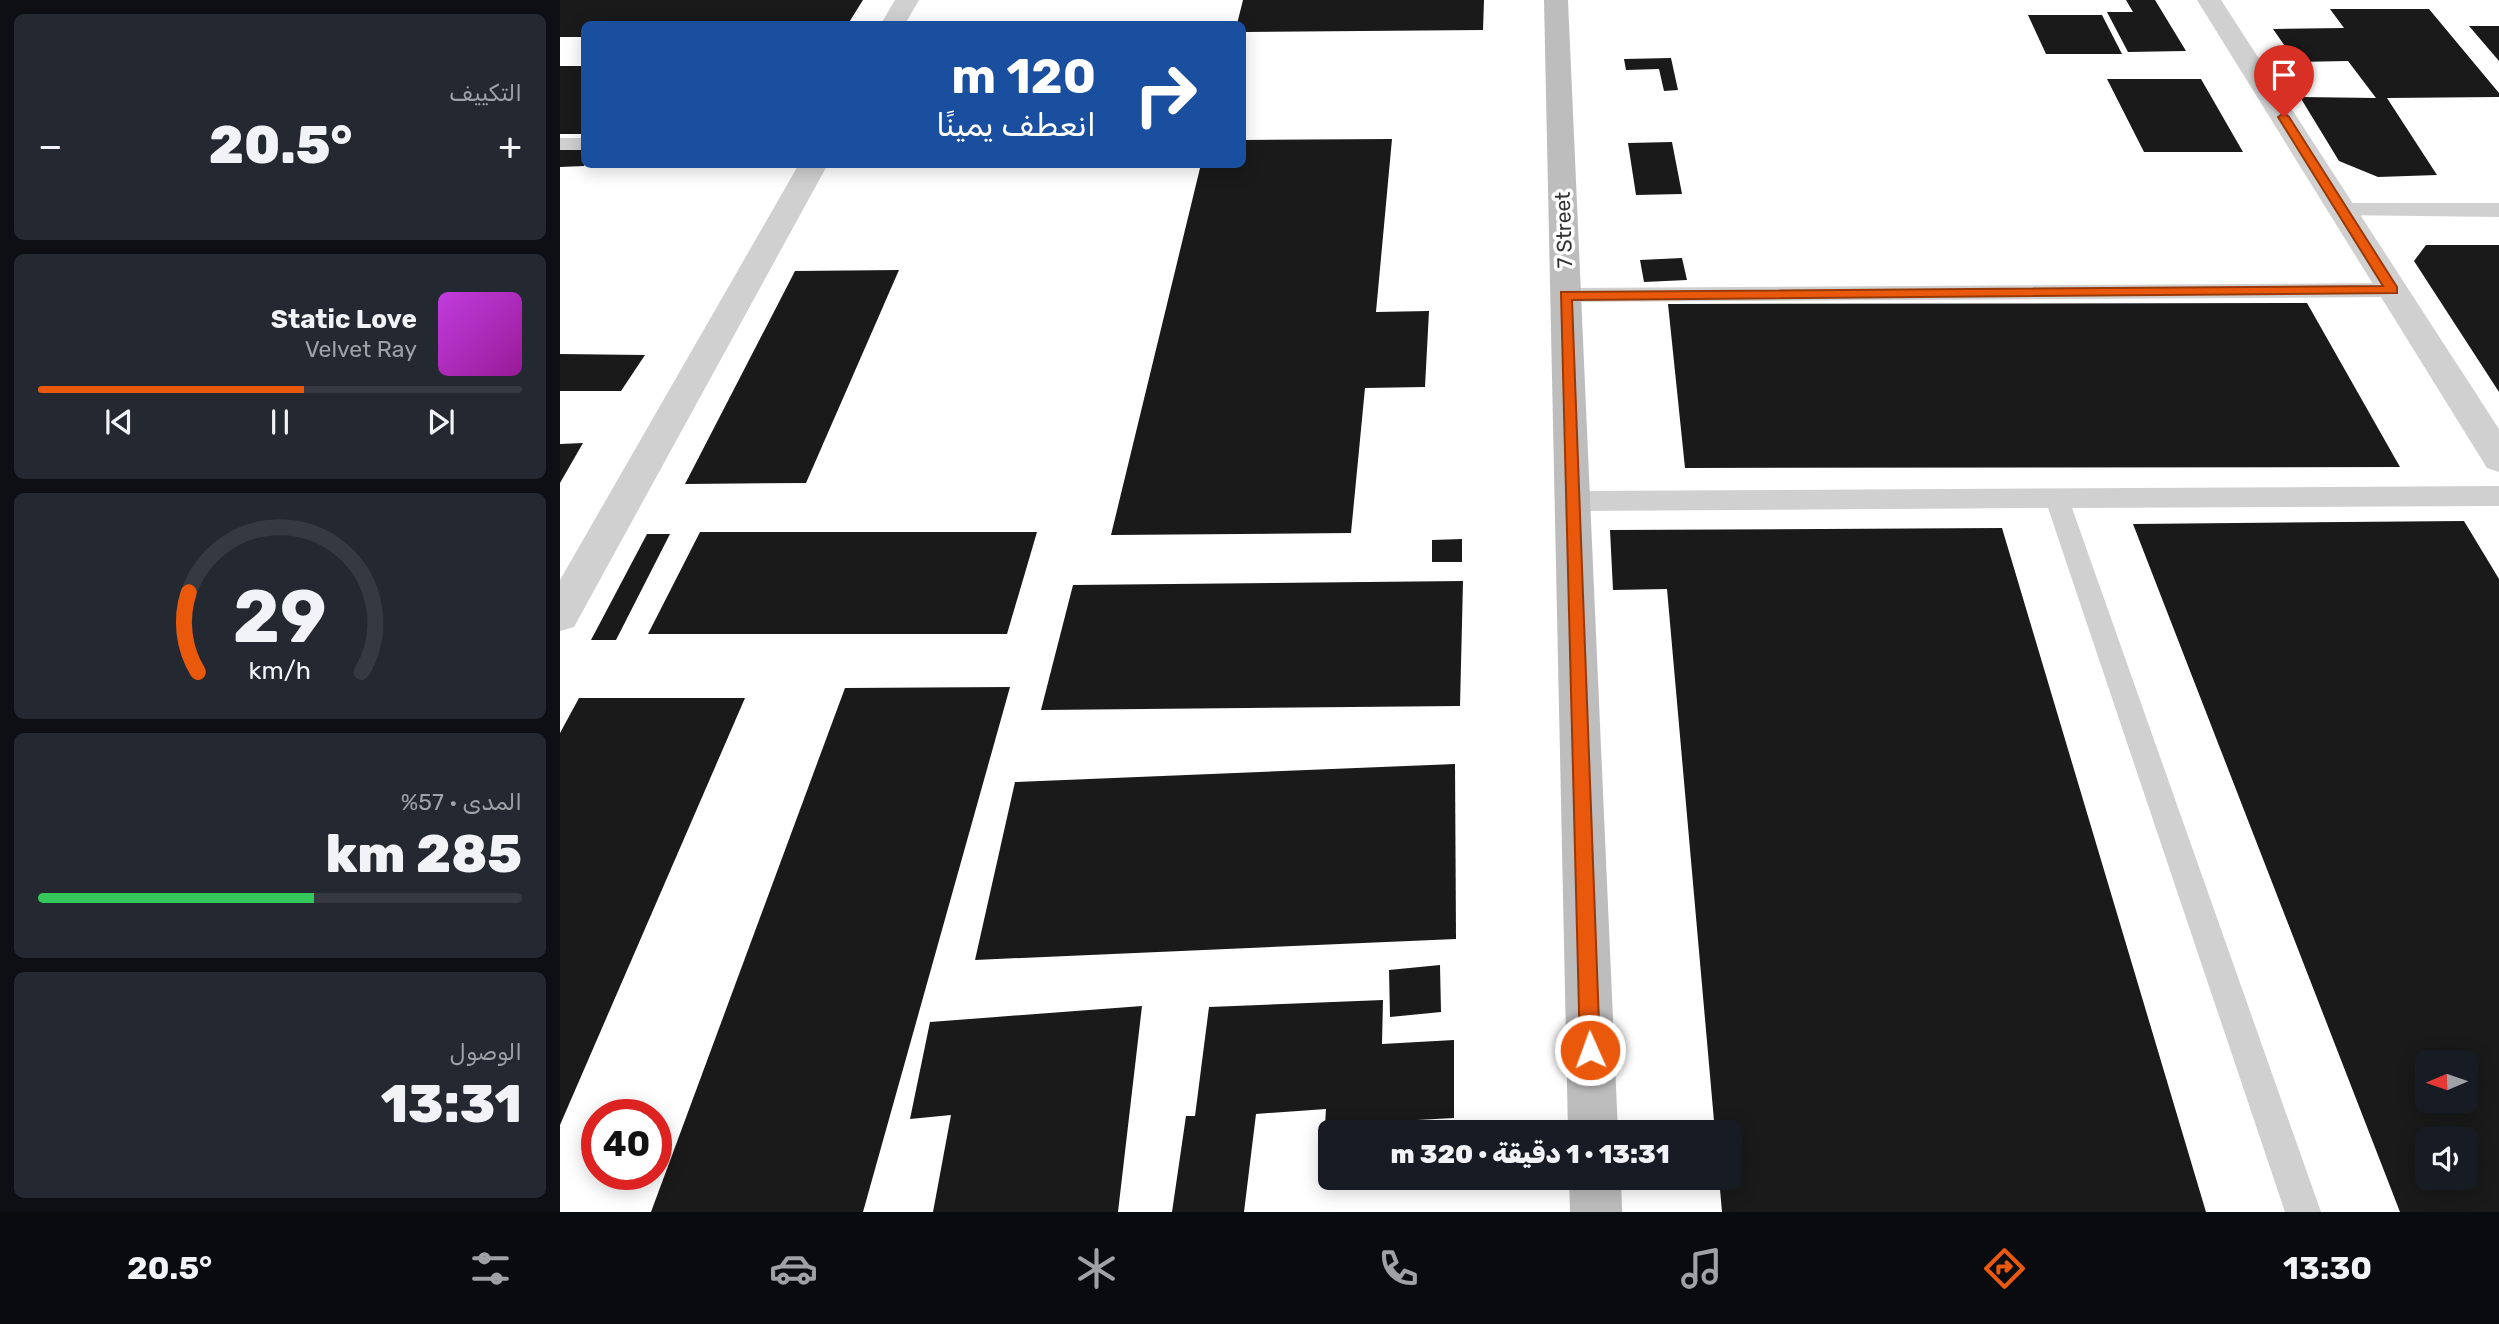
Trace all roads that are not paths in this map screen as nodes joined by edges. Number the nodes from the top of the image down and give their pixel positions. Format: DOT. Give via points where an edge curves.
graph roads {
  1 [pos="907,0"];
  2 [pos="1556,0"];
  3 [pos="2209,0"];
  4 [pos="895,21"];
  5 [pos="560,144"];
  6 [pos="581,144"];
  7 [pos="812,168"];
  8 [pos="2343,210"];
  9 [pos="2499,210"];
  10 [pos="2392,290"];
  11 [pos="1566,295"];
  12 [pos="2499,458"];
  13 [pos="2499,496"];
  14 [pos="2057,499"];
  15 [pos="1573,501"];
  16 [pos="560,615"];
  17 [pos="1593,1120"];
  18 [pos="1595,1190"];
  19 [pos="1596,1212"];
  20 [pos="2303,1212"];
  1 -- 4 [label="street"];
  2 -- 11 [label="street, 7 Street"];
  3 -- 8 [label="street"];
  5 -- 6 [label="lane"];
  7 -- 16 [label="street"];
  8 -- 9 [label="lane"];
  8 -- 10 [label="street"];
  10 -- 11 [label="lane"];
  10 -- 12 [label="street"];
  11 -- 15 [label="street, 7 Street"];
  13 -- 14 [label="lane"];
  14 -- 15 [label="lane"];
  14 -- 20 [label="lane"];
  15 -- 17 [label="street, 7 Street"];
  18 -- 19 [label="street"];
}
